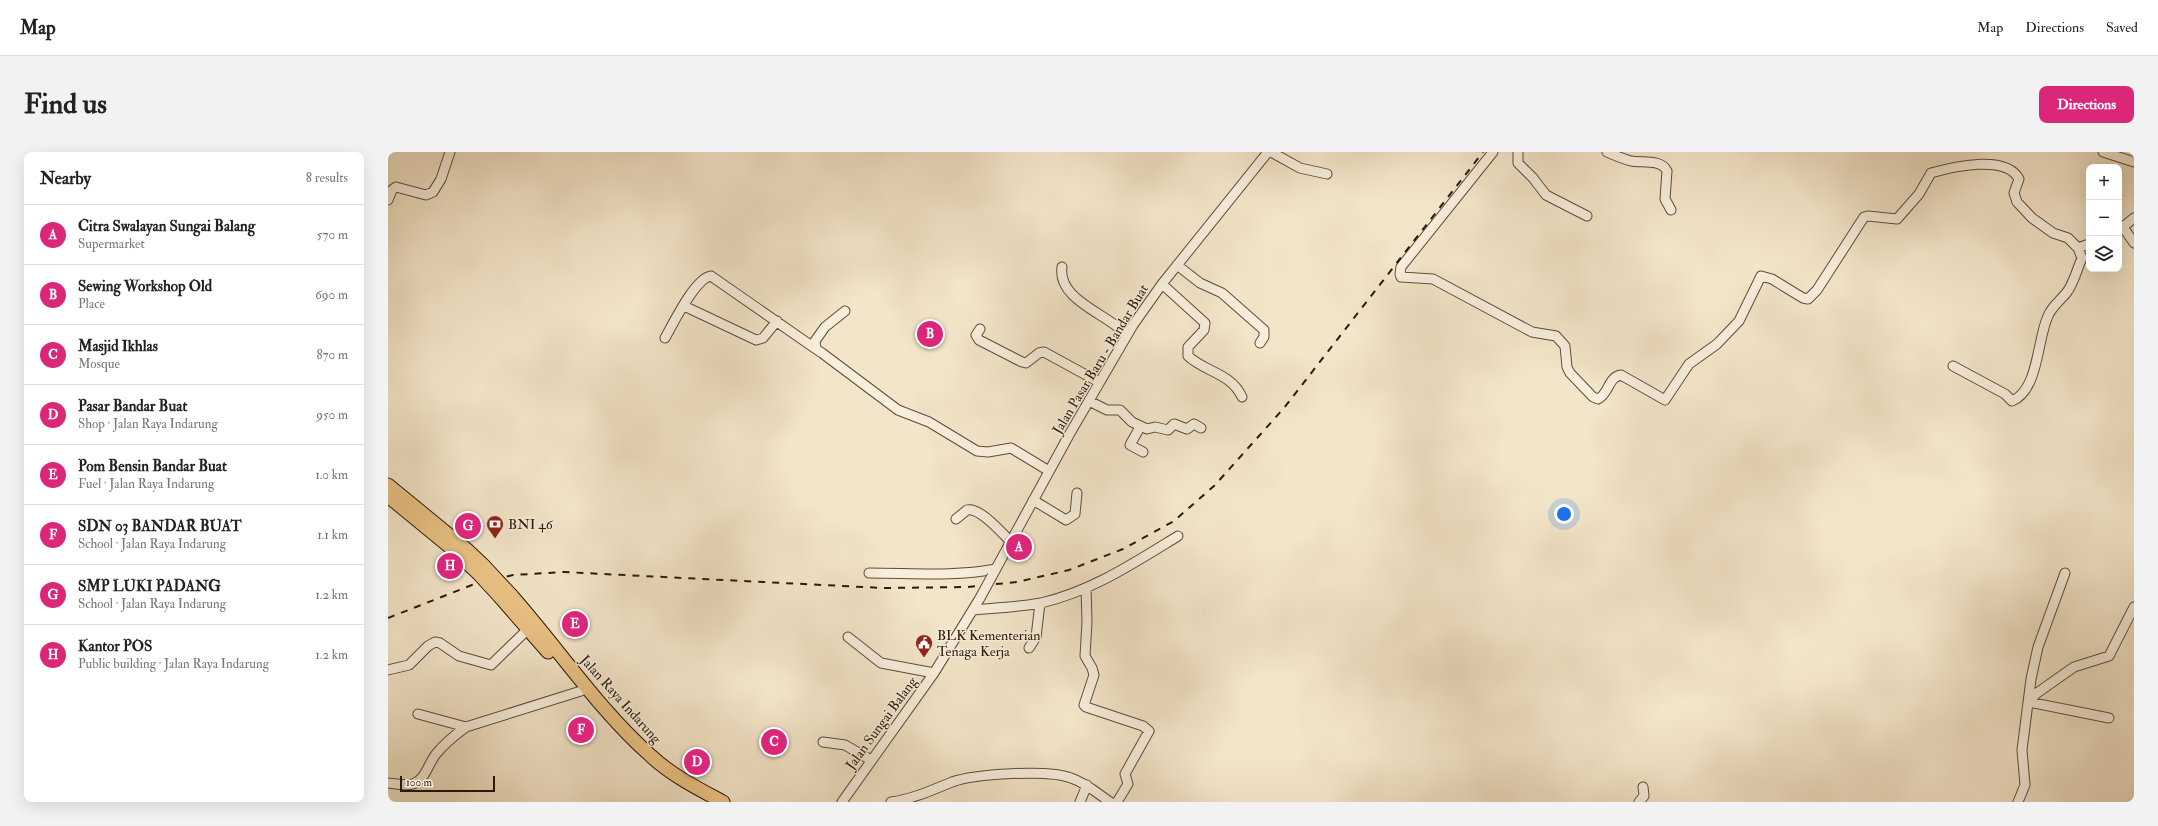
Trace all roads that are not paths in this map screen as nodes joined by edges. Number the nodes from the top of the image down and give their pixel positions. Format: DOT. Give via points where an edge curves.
graph roads {
  1 [pos="450,152"];
  2 [pos="1269,152"];
  3 [pos="1493,152"];
  4 [pos="1518,152"];
  5 [pos="1606,152"];
  6 [pos="2103,152"];
  7 [pos="2134,162"];
  8 [pos="1327,174"];
  9 [pos="388,200"];
  10 [pos="1671,210"];
  11 [pos="1587,216"];
  12 [pos="2134,218"];
  13 [pos="2122,228"];
  14 [pos="2122,230"];
  15 [pos="2134,243"];
  16 [pos="2086,245"];
  17 [pos="2078,248"];
  18 [pos="1177,265"];
  19 [pos="1062,267"];
  20 [pos="1162,284"];
  21 [pos="684,306"];
  22 [pos="845,311"];
  23 [pos="777,322"];
  24 [pos="980,329"];
  25 [pos="1127,335"];
  26 [pos="665,338"];
  27 [pos="1260,343"];
  28 [pos="816,348"];
  29 [pos="1953,366"];
  30 [pos="1099,382"];
  31 [pos="1242,396"];
  32 [pos="1089,401"];
  33 [pos="1140,427"];
  34 [pos="1201,428"];
  35 [pos="1143,452"];
  36 [pos="1049,471"];
  37 [pos="389,490"];
  38 [pos="1077,493"];
  39 [pos="1034,500"];
  40 [pos="956,519"];
  41 [pos="1178,536"];
  42 [pos="1011,542"];
  43 [pos="994,572"];
  44 [pos="869,573"];
  45 [pos="2065,573"];
  46 [pos="1086,588"];
  47 [pos="980,598"];
  48 [pos="1040,603"];
  49 [pos="2134,607"];
  50 [pos="973,610"];
  51 [pos="526,622"];
  52 [pos="848,637"];
  53 [pos="1029,648"];
  54 [pos="388,670"];
  55 [pos="934,673"];
  56 [pos="581,691"];
  57 [pos="2029,702"];
  58 [pos="418,714"];
  59 [pos="2109,718"];
  60 [pos="466,728"];
  61 [pos="823,742"];
  62 [pos="871,760"];
  63 [pos="388,783"];
  64 [pos="1087,785"];
  65 [pos="1643,787"];
  66 [pos="917,799"];
  67 [pos="704,802"];
  68 [pos="723,802"];
  69 [pos="842,802"];
  70 [pos="891,802"];
  71 [pos="1080,802"];
  72 [pos="1110,802"];
  73 [pos="1117,802"];
  74 [pos="1639,802"];
  75 [pos="2018,802"];
  1 -- 9 [label="street" via="441,179 433,192 426,195 396,187"];
  2 -- 8 [label="street" via="1300,168"];
  2 -- 18 [label="street, Jalan Pasar Baru - Bandar Buat"];
  3 -- 17 [label="street" via="1401,267 1401,277 1433,279 1532,332 1556,336 1565,346 1567,367 1570,372 1593,397 1598,399 1603,396 1613,379 1621,374 1663,400 1667,399 1689,364 1717,344 1739,321 1759,278 1763,276 1808,299 1817,290 1864,217 1897,219 1919,194 1932,172 1957,166 1994,164 2007,169 2019,179 2014,193 2017,202 2032,218 2053,233 2068,238"];
  4 -- 11 [label="street" via="1518,163 1542,192"];
  5 -- 10 [label="street" via="1631,161 1645,161 1664,167 1668,171 1665,199"];
  6 -- 7 [label="street"];
  12 -- 13 [label="street"];
  14 -- 15 [label="street"];
  16 -- 17 [label="street"];
  17 -- 29 [label="street" via="2082,258 2068,292 2048,315 2033,375 2028,386 2016,399 2010,400 2005,394"];
  18 -- 20 [label="street, Jalan Pasar Baru - Bandar Buat"];
  18 -- 27 [label="street" via="1200,283 1222,292 1253,319 1264,330 1264,337"];
  19 -- 25 [label="street" via="1062,279 1067,290"];
  20 -- 25 [label="street, Jalan Pasar Baru - Bandar Buat"];
  20 -- 31 [label="street" via="1205,323 1204,330 1188,347 1188,356 1229,379"];
  21 -- 23 [label="street" via="756,340 763,338"];
  21 -- 23 [label="street" via="698,284 711,276"];
  21 -- 26 [label="street"];
  22 -- 28 [label="street" via="821,332 814,341"];
  23 -- 28 [label="street"];
  24 -- 30 [label="street" via="976,335 979,340 1022,362 1026,363 1044,352"];
  25 -- 30 [label="street, Jalan Pasar Baru - Bandar Buat"];
  28 -- 36 [label="street" via="898,410 929,422 977,451 1011,448"];
  30 -- 32 [label="street, Jalan Pasar Baru - Bandar Buat"];
  32 -- 33 [label="street" via="1108,410 1120,410"];
  32 -- 36 [label="street, Jalan Pasar Baru - Bandar Buat"];
  33 -- 34 [label="street" via="1168,430 1174,424 1187,429 1194,424"];
  33 -- 35 [label="street" via="1130,445"];
  36 -- 39 [label="street, Jalan Pasar Baru - Bandar Buat"];
  37 -- 51 [label="highway, Jalan Raya Indarung, bridge" via="450,547 481,569"];
  38 -- 39 [label="street" via="1075,514 1066,520"];
  39 -- 42 [label="street, Jalan Pasar Baru - Bandar Buat"];
  40 -- 42 [label="street" via="967,510 972,510 993,524"];
  41 -- 46 [label="street" via="1129,567"];
  42 -- 43 [label="street, Jalan Pasar Baru - Bandar Buat"];
  43 -- 44 [label="street" via="944,575"];
  43 -- 47 [label="street, Jalan Pasar Baru - Bandar Buat, bridge"];
  45 -- 57 [label="street" via="2038,647"];
  46 -- 48 [label="street"];
  46 -- 73 [label="street" via="1085,656 1094,675 1084,705 1149,730 1125,774 1128,784"];
  47 -- 50 [label="street, Jalan Sungai Balang"];
  48 -- 50 [label="street"];
  48 -- 53 [label="street" via="1036,637"];
  49 -- 57 [label="street" via="2109,656 2074,667"];
  50 -- 55 [label="street, Jalan Sungai Balang"];
  51 -- 54 [label="street" via="491,665 459,656 435,642 409,665"];
  51 -- 56 [label="highway, Jalan Raya Indarung"];
  51 -- 68 [label="highway, Jalan Raya Indarung" via="652,758"];
  52 -- 55 [label="street" via="881,663"];
  55 -- 62 [label="street, Jalan Sungai Balang"];
  56 -- 60 [label="street"];
  56 -- 67 [label="highway, Jalan Raya Indarung" via="651,767"];
  57 -- 59 [label="street"];
  57 -- 75 [label="street" via="2022,750 2024,784"];
  58 -- 60 [label="street"];
  60 -- 63 [label="street" via="451,738 435,755 419,780 413,784"];
  61 -- 62 [label="street" via="845,745"];
  62 -- 69 [label="street, Jalan Sungai Balang"];
  64 -- 66 [label="street" via="1070,777 1037,772 971,777 953,782"];
  64 -- 71 [label="street"];
  64 -- 72 [label="street"];
  65 -- 74 [label="street" via="1644,796"];
  66 -- 70 [label="street"];
}
